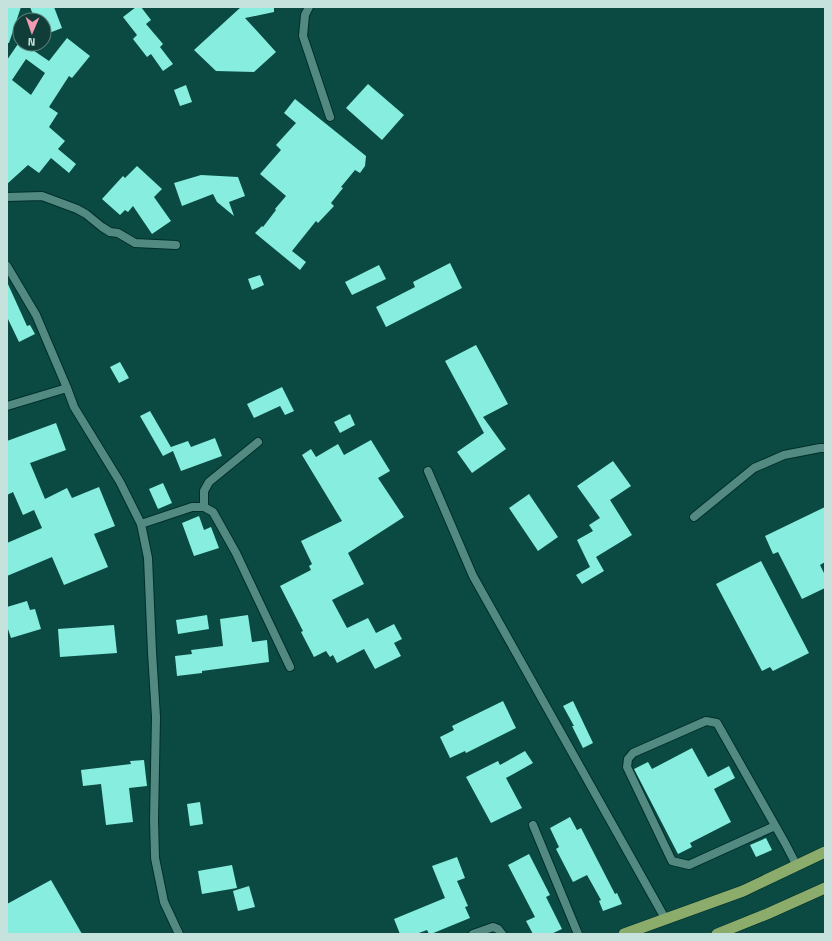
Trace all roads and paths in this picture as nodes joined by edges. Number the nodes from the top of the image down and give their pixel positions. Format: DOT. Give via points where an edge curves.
graph roads {
  1 [pos="309,7"];
  2 [pos="330,117"];
  3 [pos="7,197"];
  4 [pos="176,245"];
  5 [pos="7,266"];
  6 [pos="67,388"];
  7 [pos="7,406"];
  8 [pos="258,442"];
  9 [pos="825,448"];
  10 [pos="428,471"];
  11 [pos="204,507"];
  12 [pos="694,517"];
  13 [pos="141,524"];
  14 [pos="290,667"];
  15 [pos="532,825"];
  16 [pos="775,826"];
  17 [pos="825,852"];
  18 [pos="797,866"];
  19 [pos="825,888"];
  20 [pos="666,920"];
  21 [pos="180,934"];
  22 [pos="473,934"];
  23 [pos="502,934"];
  24 [pos="578,934"];
  25 [pos="624,934"];
  26 [pos="717,934"];
  1 -- 2 [label="street" via="305,15 303,36"];
  3 -- 4 [label="street" via="42,196 77,208 110,232 118,233 135,244"];
  5 -- 6 [label="street" via="36,315"];
  6 -- 7 [label="street"];
  6 -- 13 [label="street" via="74,406 120,482"];
  8 -- 11 [label="street" via="209,482 204,491"];
  9 -- 12 [label="street" via="784,456 754,468"];
  10 -- 20 [label="street" via="473,576"];
  11 -- 13 [label="street" via="192,507"];
  11 -- 14 [label="street" via="213,512 236,553"];
  13 -- 21 [label="street" via="148,558 156,717 155,858 164,902"];
  15 -- 24 [label="street"];
  16 -- 16 [label="street" via="717,723 706,721 633,754 628,759 627,767 672,861 689,865"];
  16 -- 18 [label="street"];
  17 -- 18 [label="highway"];
  18 -- 20 [label="highway" via="743,891"];
  19 -- 26 [label="highway"];
  20 -- 25 [label="highway"];
  22 -- 23 [label="street" via="493,927"];
}
